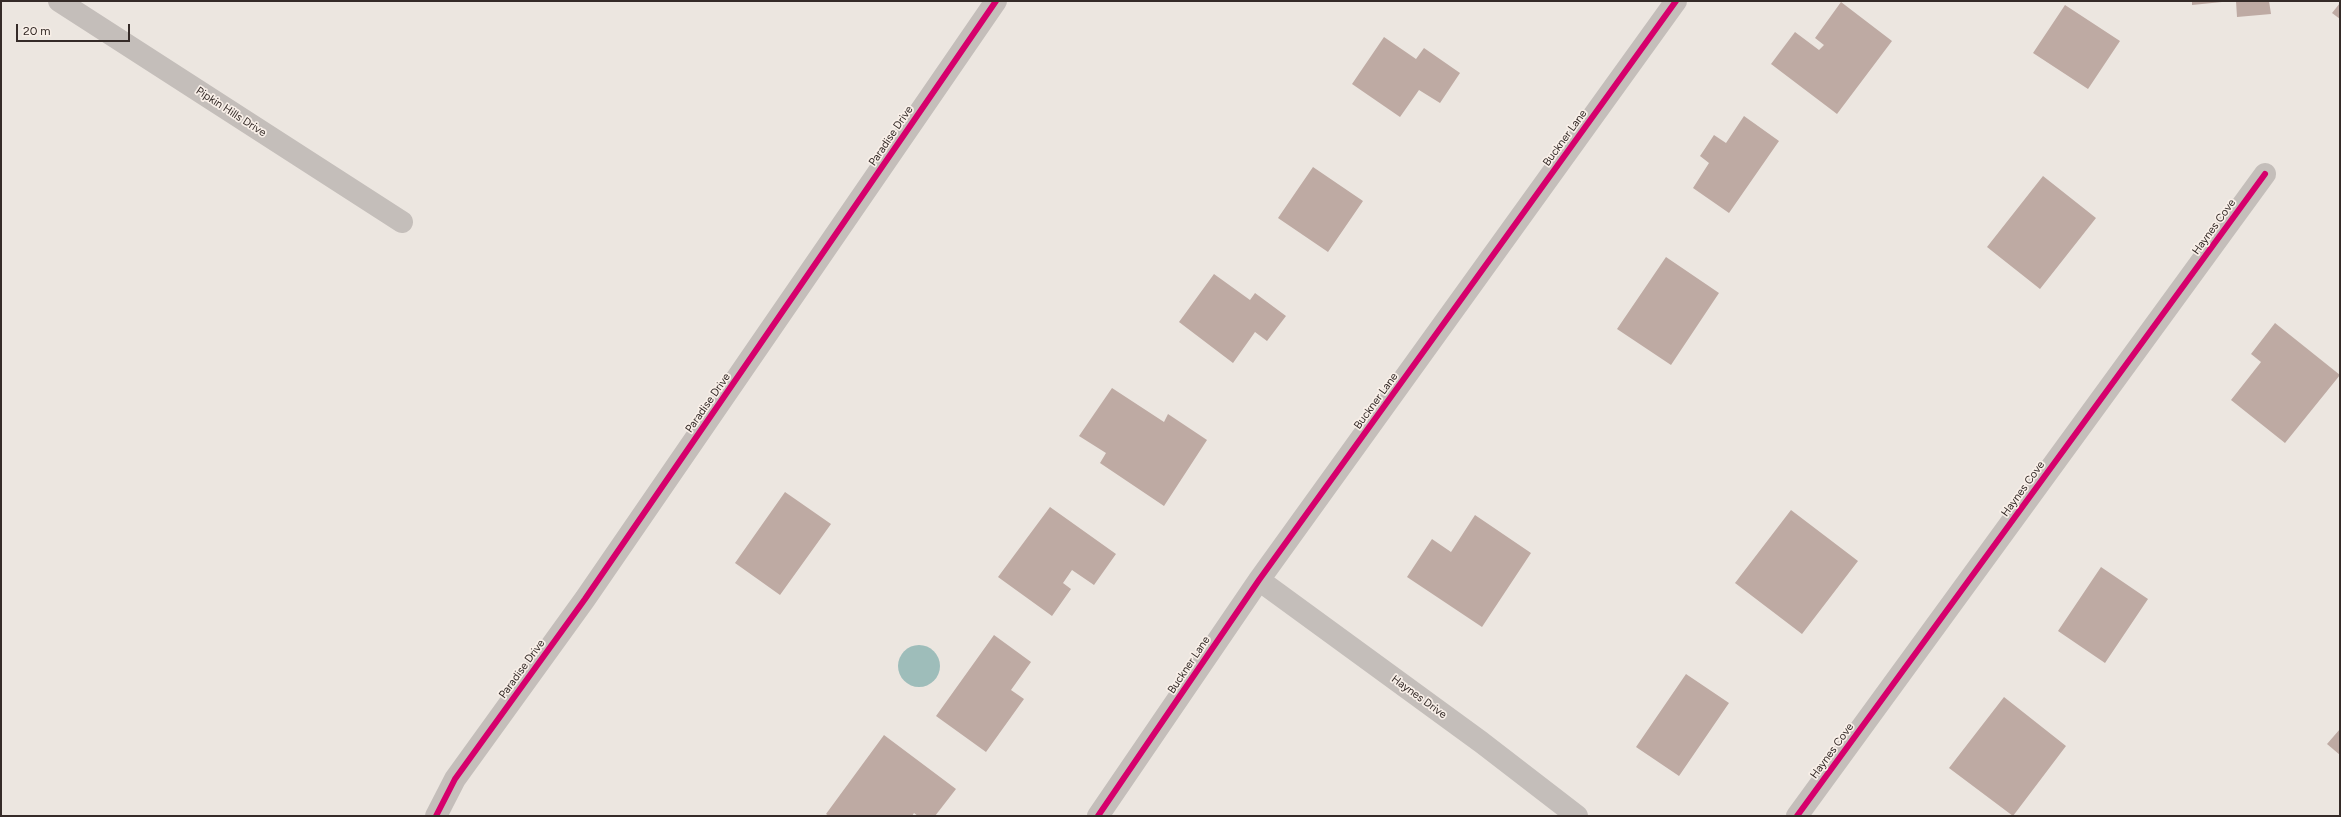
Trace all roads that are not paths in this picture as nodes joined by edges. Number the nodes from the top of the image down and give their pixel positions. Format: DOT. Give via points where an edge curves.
graph roads {
  1 [pos="59,1"];
  2 [pos="1676,1"];
  3 [pos="986,4"];
  4 [pos="2265,174"];
  5 [pos="402,222"];
  6 [pos="1259,580"];
  7 [pos="436,816"];
  8 [pos="1098,816"];
  9 [pos="1577,816"];
  10 [pos="1797,816"];
  1 -- 5 [label="street, Pipkin Hills Drive"];
  2 -- 6 [label="street, Buckner Lane"];
  3 -- 7 [label="street, Paradise Drive" via="585,599 455,779"];
  4 -- 10 [label="street, Haynes Cove"];
  6 -- 8 [label="street, Buckner Lane"];
  6 -- 9 [label="street, Haynes Drive" via="1481,742"];
}
